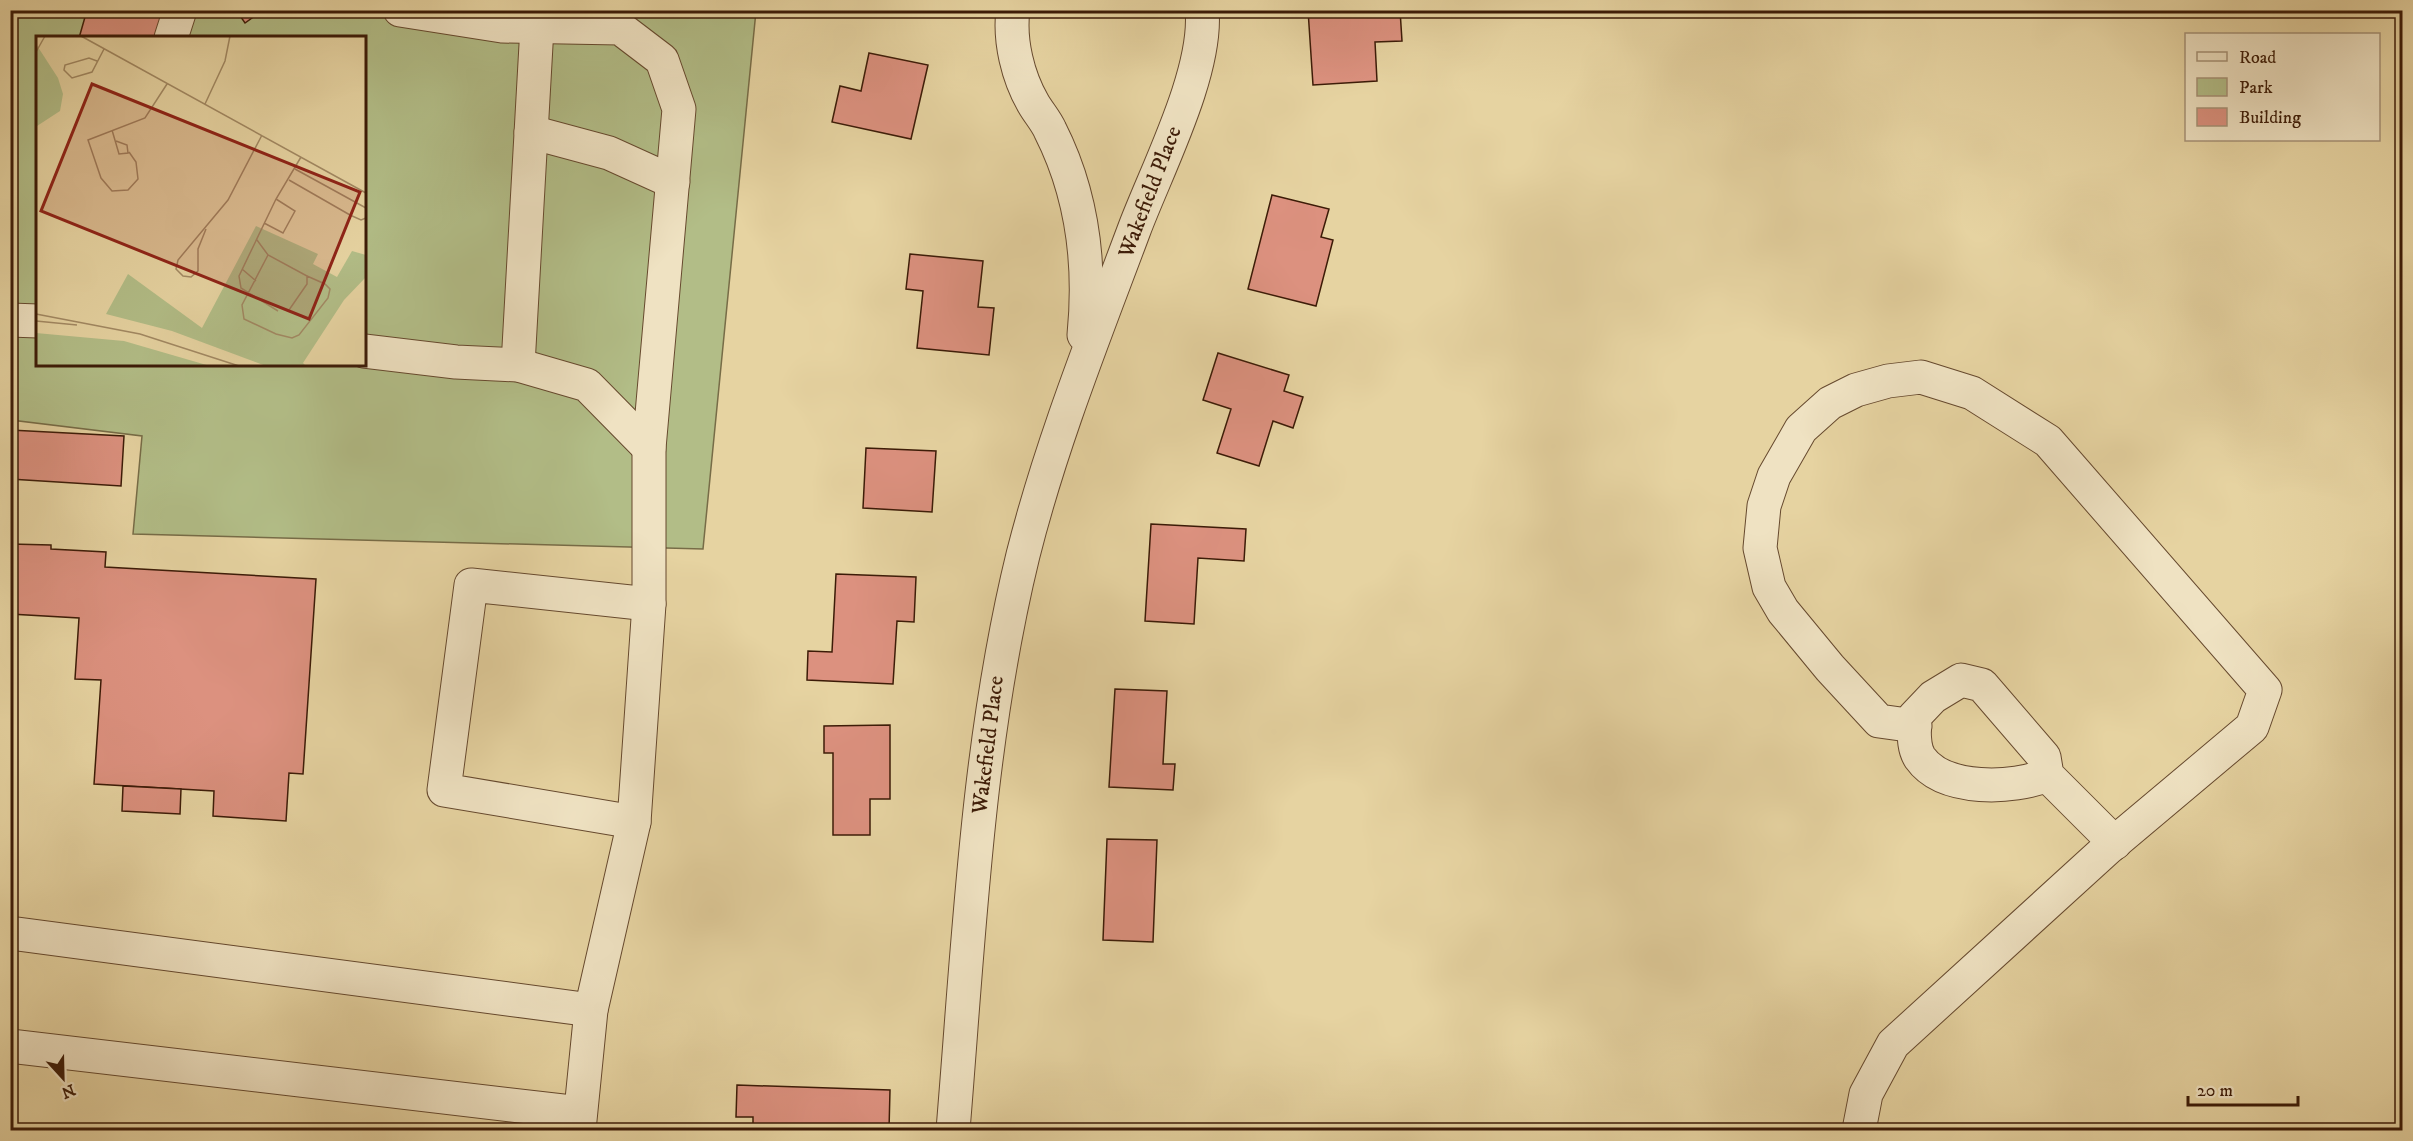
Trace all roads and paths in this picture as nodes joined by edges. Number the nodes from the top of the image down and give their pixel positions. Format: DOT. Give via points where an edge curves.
graph roads {
  1 [pos="180,10"];
  2 [pos="400,10"];
  3 [pos="1013,10"];
  4 [pos="1202,10"];
  5 [pos="539,19"];
  6 [pos="172,36"];
  7 [pos="531,132"];
  8 [pos="673,182"];
  9 [pos="10,320"];
  10 [pos="36,321"];
  11 [pos="366,351"];
  12 [pos="518,365"];
  13 [pos="1080,370"];
  14 [pos="649,448"];
  15 [pos="649,604"];
  16 [pos="1914,726"];
  17 [pos="2048,775"];
  18 [pos="634,822"];
  19 [pos="2115,843"];
  20 [pos="10,933"];
  21 [pos="591,1010"];
  22 [pos="10,1046"];
  23 [pos="580,1122"];
  24 [pos="953,1131"];
  25 [pos="1859,1131"];
  1 -- 6 [label="street"];
  2 -- 5 [label="street" via="502,26"];
  3 -- 13 [label="street, Wakefield Place" via="1013,42 1020,72 1032,102 1050,130 1075,197 1087,258 1088,294"];
  4 -- 13 [label="street, Wakefield Place" via="1202,49 1106,311"];
  5 -- 7 [label="street"];
  5 -- 8 [label="street" via="620,28 662,60 679,109"];
  7 -- 8 [label="street" via="609,153"];
  7 -- 12 [label="street"];
  8 -- 14 [label="street"];
  9 -- 10 [label="street"];
  11 -- 12 [label="street"];
  12 -- 14 [label="street" via="587,386"];
  13 -- 24 [label="street, Wakefield Place" via="1024,553 998,669 981,786"];
  14 -- 15 [label="street"];
  15 -- 18 [label="street"];
  15 -- 18 [label="street" via="471,585 444,790"];
  16 -- 17 [label="street" via="1914,743 1920,759 1948,780 2027,783"];
  16 -- 17 [label="street" via="1914,717 1933,698 1961,680 1982,685 2044,757"];
  16 -- 19 [label="street" via="1879,721 1830,668 1783,611 1769,587 1760,548 1764,506 1774,476 1802,429 1830,403 1856,390 1921,377 1972,393 2048,441 2265,690 2252,727"];
  17 -- 19 [label="street"];
  18 -- 21 [label="street"];
  19 -- 25 [label="street" via="1893,1044 1866,1094"];
  20 -- 21 [label="street"];
  21 -- 23 [label="street"];
  22 -- 23 [label="street"];
}
